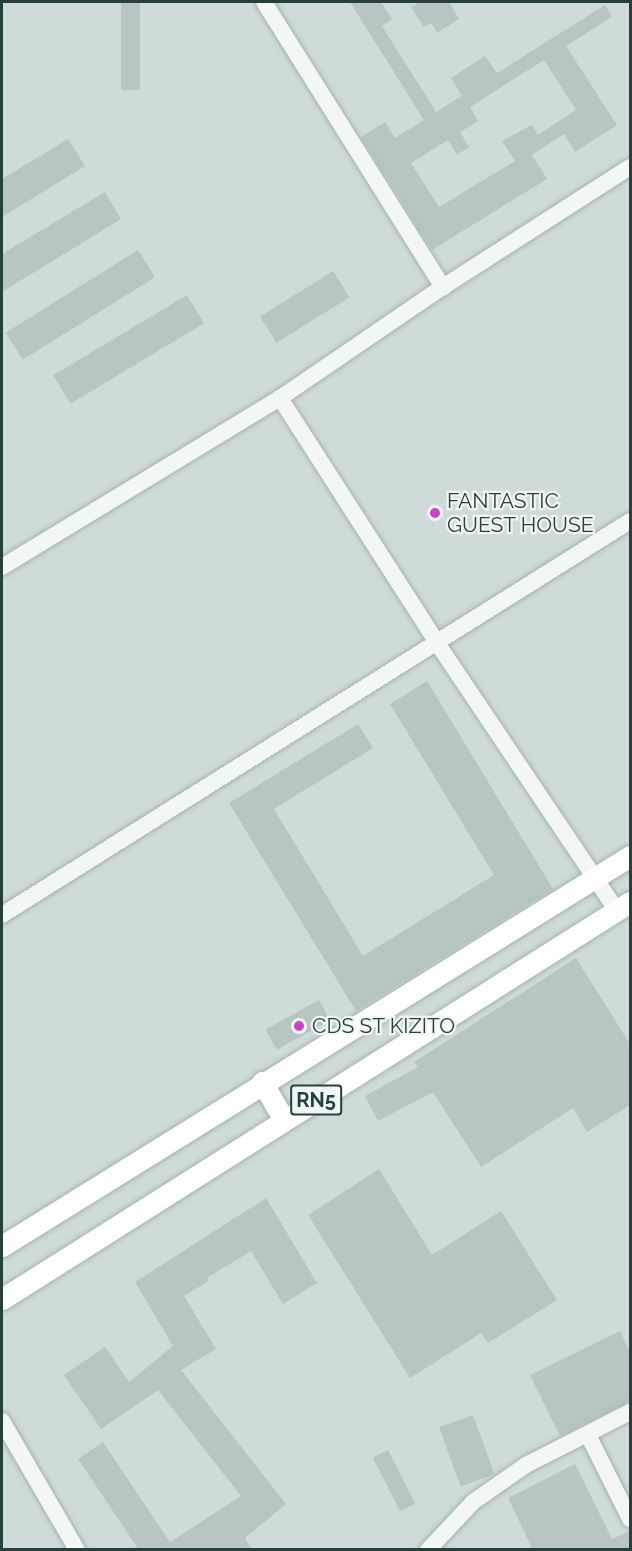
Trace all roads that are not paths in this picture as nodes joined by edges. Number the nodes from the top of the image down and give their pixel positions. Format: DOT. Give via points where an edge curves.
graph roads {
  1 [pos="264,2"];
  2 [pos="630,167"];
  3 [pos="443,287"];
  4 [pos="280,398"];
  5 [pos="630,521"];
  6 [pos="2,567"];
  7 [pos="437,643"];
  8 [pos="630,856"];
  9 [pos="594,876"];
  10 [pos="624,906"];
  11 [pos="2,915"];
  12 [pos="262,1082"];
  13 [pos="285,1120"];
  14 [pos="2,1246"];
  15 [pos="2,1299"];
  16 [pos="630,1412"];
  17 [pos="2,1421"];
  18 [pos="588,1435"];
  19 [pos="630,1519"];
  20 [pos="77,1550"];
  21 [pos="428,1550"];
  1 -- 3 [label="lane"];
  2 -- 3 [label="lane"];
  3 -- 4 [label="lane"];
  4 -- 6 [label="lane"];
  4 -- 7 [label="lane"];
  5 -- 7 [label="lane"];
  7 -- 9 [label="lane"];
  7 -- 11 [label="lane"];
  8 -- 9 [label="main road, RN5"];
  9 -- 10 [label="lane"];
  9 -- 12 [label="main road, RN5"];
  10 -- 13 [label="main road, RN5"];
  12 -- 13 [label="main road"];
  12 -- 14 [label="main road, RN5"];
  13 -- 15 [label="main road, RN5"];
  16 -- 18 [label="lane"];
  17 -- 20 [label="lane"];
  18 -- 19 [label="lane"];
  18 -- 21 [label="lane" via="546,1453 482,1496"];
}
